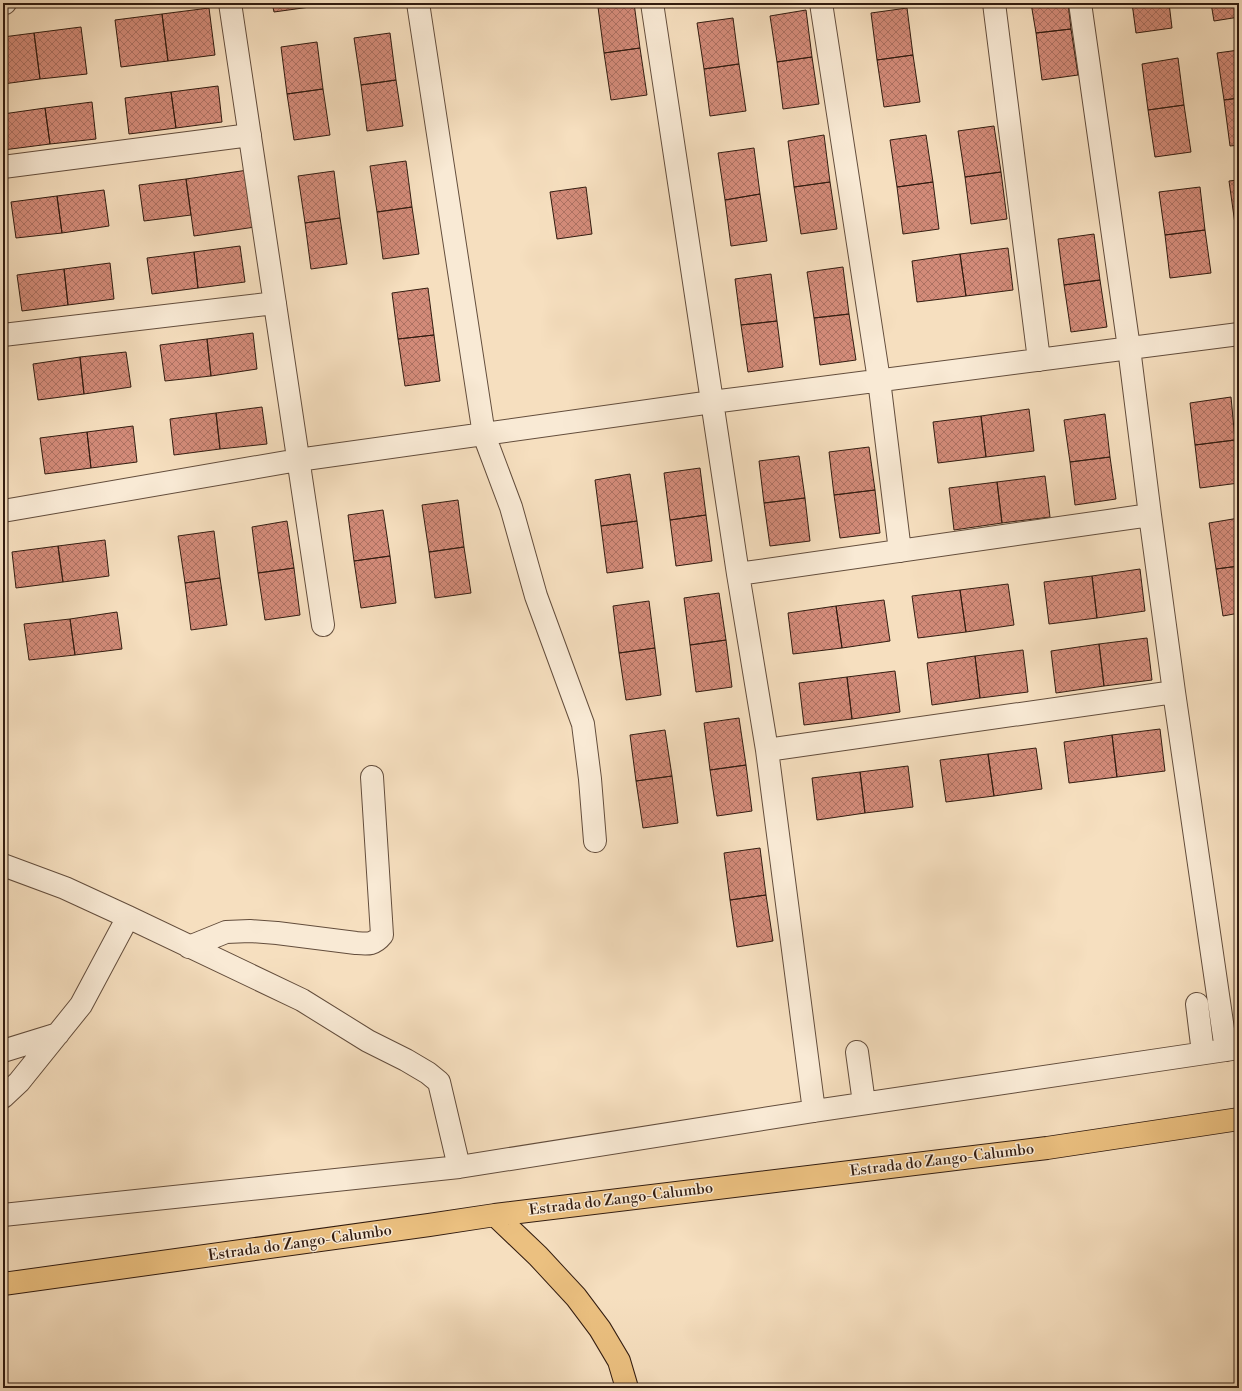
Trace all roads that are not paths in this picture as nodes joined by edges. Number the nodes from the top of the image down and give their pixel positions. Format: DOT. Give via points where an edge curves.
graph roads {
  1 [pos="230,3"];
  2 [pos="418,3"];
  3 [pos="652,3"];
  4 [pos="821,3"];
  5 [pos="994,3"];
  6 [pos="1080,3"];
  7 [pos="250,135"];
  8 [pos="3,167"];
  9 [pos="275,303"];
  10 [pos="1239,334"];
  11 [pos="3,335"];
  12 [pos="1129,348"];
  13 [pos="1039,360"];
  14 [pos="879,380"];
  15 [pos="712,402"];
  16 [pos="484,435"];
  17 [pos="298,460"];
  18 [pos="3,511"];
  19 [pos="1150,515"];
  20 [pos="900,551"];
  21 [pos="738,574"];
  22 [pos="323,625"];
  23 [pos="1174,692"];
  24 [pos="767,750"];
  25 [pos="372,777"];
  26 [pos="594,841"];
  27 [pos="3,865"];
  28 [pos="128,917"];
  29 [pos="189,947"];
  30 [pos="1197,1004"];
  31 [pos="58,1034"];
  32 [pos="1233,1049"];
  33 [pos="3,1051"];
  34 [pos="857,1052"];
  35 [pos="1203,1053"];
  36 [pos="3,1097"];
  37 [pos="864,1103"];
  38 [pos="814,1111"];
  39 [pos="1239,1119"];
  40 [pos="459,1167"];
  41 [pos="3,1215"];
  42 [pos="495,1215"];
  43 [pos="3,1284"];
  44 [pos="627,1388"];
  1 -- 7 [label="street"];
  2 -- 16 [label="street"];
  3 -- 15 [label="street"];
  4 -- 14 [label="street"];
  5 -- 13 [label="street"];
  6 -- 12 [label="street"];
  7 -- 8 [label="street"];
  7 -- 9 [label="street"];
  9 -- 11 [label="street"];
  9 -- 17 [label="street"];
  10 -- 12 [label="street"];
  12 -- 13 [label="street"];
  12 -- 19 [label="street"];
  13 -- 14 [label="street"];
  14 -- 15 [label="street"];
  14 -- 20 [label="street"];
  15 -- 16 [label="street"];
  15 -- 21 [label="street"];
  16 -- 17 [label="street"];
  16 -- 26 [label="street" via="511,507 536,596 583,724"];
  17 -- 18 [label="street"];
  17 -- 22 [label="street"];
  19 -- 20 [label="street"];
  19 -- 23 [label="street"];
  20 -- 21 [label="street"];
  21 -- 24 [label="street"];
  23 -- 24 [label="street"];
  23 -- 32 [label="street"];
  24 -- 38 [label="street"];
  25 -- 29 [label="street" via="382,935 377,942 356,943 250,931 226,932"];
  27 -- 28 [label="street" via="65,888"];
  28 -- 29 [label="street"];
  28 -- 31 [label="street" via="81,1005"];
  29 -- 40 [label="street" via="302,1000 368,1041 428,1073 438,1082"];
  30 -- 35 [label="street"];
  31 -- 33 [label="street"];
  31 -- 36 [label="street" via="19,1082"];
  32 -- 35 [label="street"];
  34 -- 37 [label="street"];
  35 -- 37 [label="street"];
  37 -- 38 [label="street"];
  38 -- 40 [label="street"];
  39 -- 42 [label="main road, Estrada do Zango-Calumbo" via="1047,1148"];
  40 -- 41 [label="street"];
  42 -- 43 [label="main road, Estrada do Zango-Calumbo"];
  42 -- 44 [label="main road" via="538,1256 580,1302 619,1361"];
}
